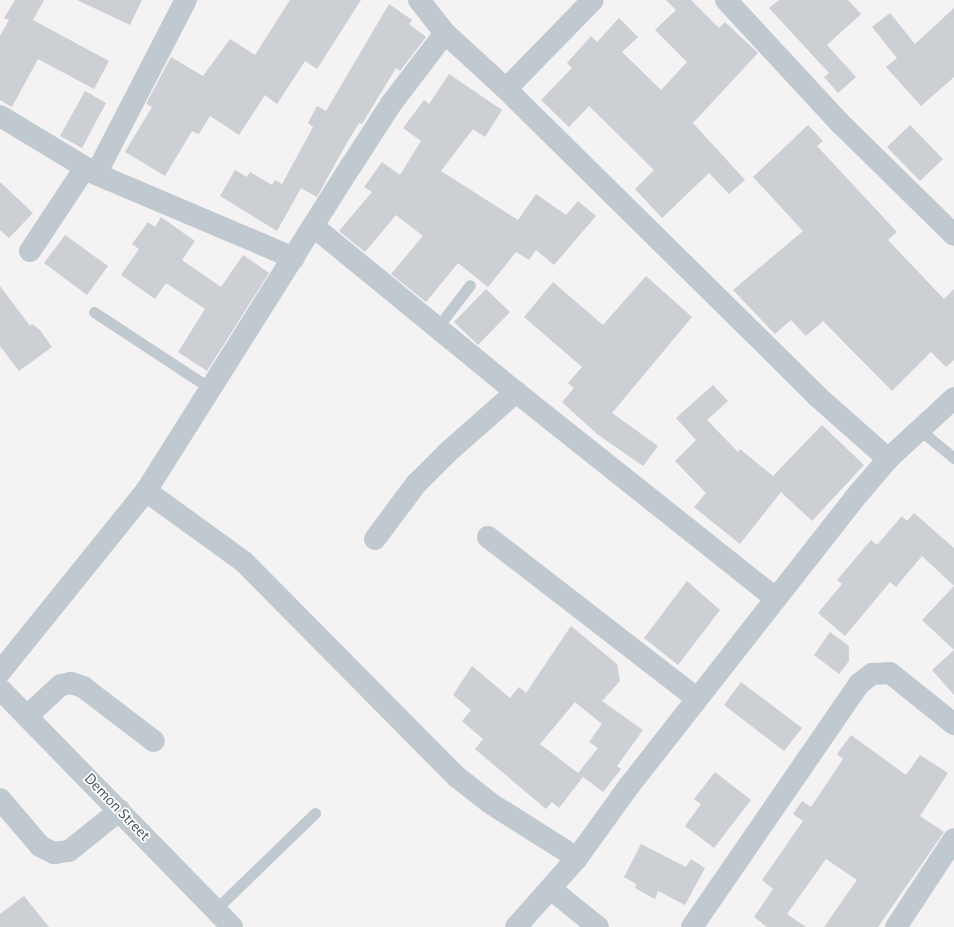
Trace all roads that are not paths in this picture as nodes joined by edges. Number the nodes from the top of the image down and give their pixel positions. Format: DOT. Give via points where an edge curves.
graph roads {
  1 [pos="186,0"];
  2 [pos="418,0"];
  3 [pos="593,0"];
  4 [pos="726,0"];
  5 [pos="445,33"];
  6 [pos="506,89"];
  7 [pos="0,116"];
  8 [pos="91,171"];
  9 [pos="313,226"];
  10 [pos="954,235"];
  11 [pos="30,251"];
  12 [pos="294,258"];
  13 [pos="470,285"];
  14 [pos="94,312"];
  15 [pos="437,328"];
  16 [pos="210,388"];
  17 [pos="516,392"];
  18 [pos="954,398"];
  19 [pos="920,430"];
  20 [pos="954,458"];
  21 [pos="888,459"];
  22 [pos="146,491"];
  23 [pos="488,537"];
  24 [pos="375,539"];
  25 [pos="774,597"];
  26 [pos="0,672"];
  27 [pos="0,689"];
  28 [pos="696,698"];
  29 [pos="27,716"];
  30 [pos="954,724"];
  31 [pos="154,741"];
  32 [pos="0,799"];
  33 [pos="120,810"];
  34 [pos="315,813"];
  35 [pos="954,839"];
  36 [pos="577,858"];
  37 [pos="552,890"];
  38 [pos="226,922"];
  39 [pos="516,927"];
  40 [pos="598,927"];
  41 [pos="692,927"];
  42 [pos="896,927"];
  1 -- 8 [label="street"];
  2 -- 5 [label="street"];
  3 -- 6 [label="street"];
  4 -- 10 [label="street" via="841,124"];
  5 -- 6 [label="street"];
  5 -- 9 [label="street" via="391,104"];
  6 -- 21 [label="street" via="817,396"];
  7 -- 8 [label="street"];
  8 -- 11 [label="street"];
  8 -- 12 [label="street"];
  9 -- 12 [label="street"];
  9 -- 15 [label="street"];
  12 -- 16 [label="street"];
  13 -- 15 [label="lane"];
  14 -- 16 [label="lane"];
  15 -- 17 [label="street"];
  16 -- 22 [label="street"];
  17 -- 24 [label="street" via="442,457 416,484"];
  17 -- 25 [label="street"];
  18 -- 19 [label="street"];
  19 -- 20 [label="lane"];
  19 -- 21 [label="street"];
  21 -- 25 [label="street"];
  22 -- 26 [label="street"];
  22 -- 36 [label="street" via="244,562 457,777 490,803"];
  23 -- 28 [label="street"];
  25 -- 28 [label="street"];
  27 -- 29 [label="street, Demon Street"];
  28 -- 36 [label="street"];
  29 -- 31 [label="street" via="61,685 71,683 83,687"];
  29 -- 33 [label="street, Demon Street"];
  30 -- 41 [label="street" via="890,673 872,674 859,684"];
  32 -- 33 [label="street" via="40,846 54,853 69,851"];
  33 -- 38 [label="street, Demon Street"];
  34 -- 38 [label="lane"];
  35 -- 42 [label="street"];
  36 -- 37 [label="street"];
  37 -- 39 [label="street"];
  37 -- 40 [label="street"];
}
